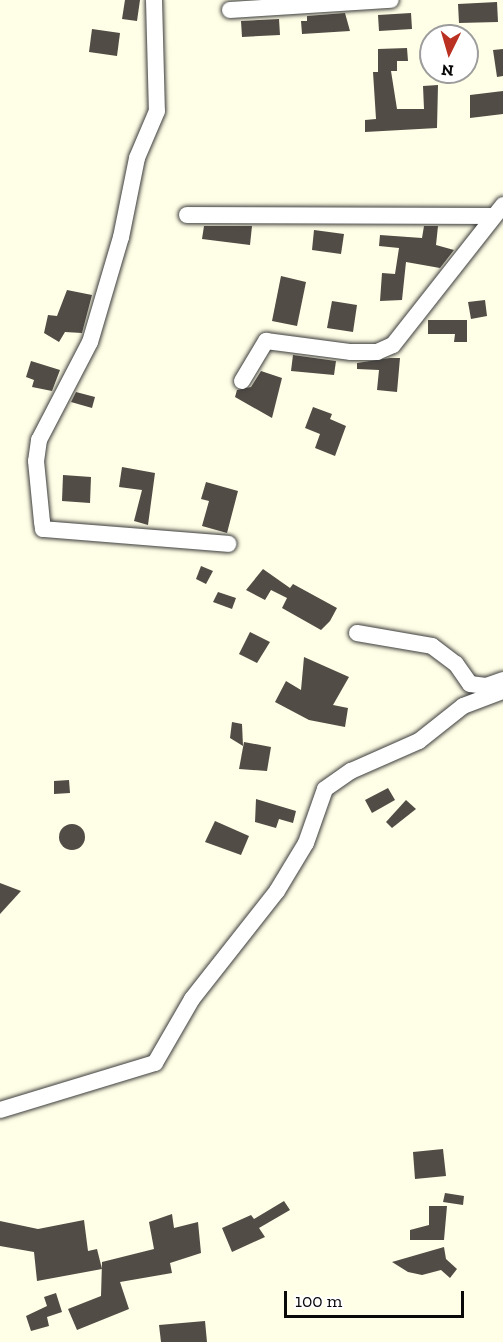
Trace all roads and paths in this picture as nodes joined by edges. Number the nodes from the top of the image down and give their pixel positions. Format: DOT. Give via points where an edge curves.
graph roads {
  1 [pos="154,0"];
  2 [pos="391,0"];
  3 [pos="230,10"];
  4 [pos="499,210"];
  5 [pos="187,215"];
  6 [pos="242,381"];
  7 [pos="228,544"];
  8 [pos="357,633"];
  9 [pos="503,680"];
  10 [pos="503,692"];
  11 [pos="0,1110"];
  1 -- 7 [label="street" via="157,111 140,149 121,237 90,342 39,440 36,461 42,522 43,529"];
  2 -- 3 [label="street"];
  4 -- 5 [label="street"];
  4 -- 6 [label="street" via="393,345 377,352 351,352 266,341"];
  8 -- 9 [label="street" via="432,646 451,659 470,684 486,686"];
  10 -- 11 [label="street" via="463,706 419,741 351,771 325,789 306,843 277,891 192,999 155,1063"];
}
